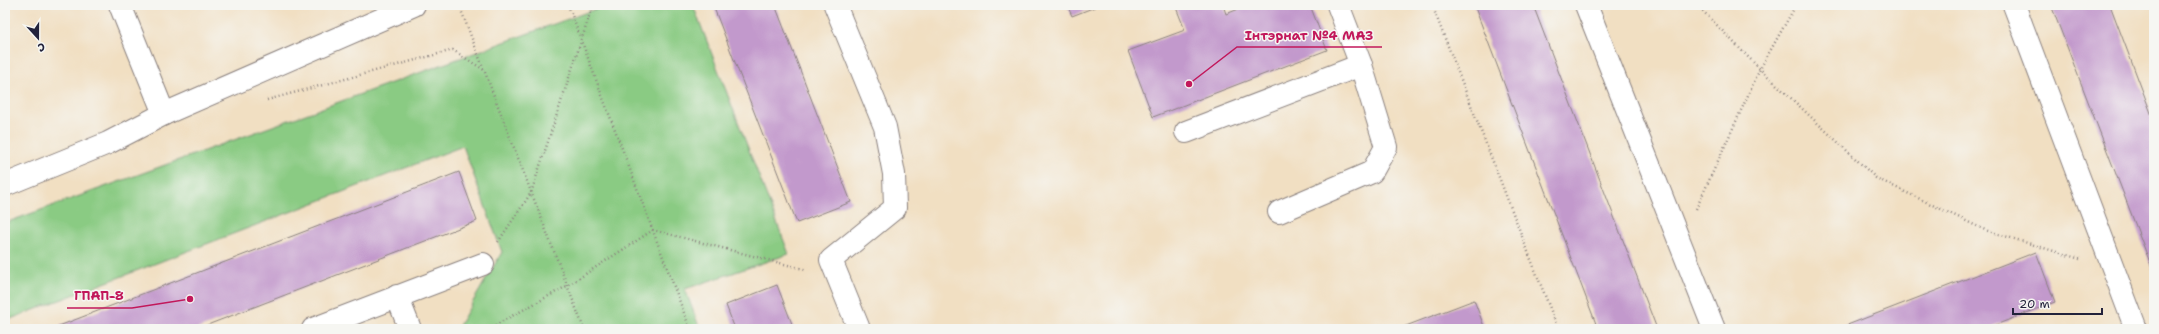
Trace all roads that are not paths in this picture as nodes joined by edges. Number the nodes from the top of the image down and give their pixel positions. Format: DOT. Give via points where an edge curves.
graph roads {
  1 [pos="120,5"];
  2 [pos="835,5"];
  3 [pos="1338,5"];
  4 [pos="1586,5"];
  5 [pos="2014,5"];
  6 [pos="405,7"];
  7 [pos="1361,65"];
  8 [pos="164,114"];
  9 [pos="1186,132"];
  10 [pos="5,184"];
  11 [pos="1279,212"];
  12 [pos="483,264"];
  13 [pos="397,296"];
  14 [pos="313,329"];
  15 [pos="410,329"];
  16 [pos="859,329"];
  17 [pos="1714,329"];
  18 [pos="2136,329"];
  1 -- 8 [label="lane"];
  2 -- 16 [label="lane" via="885,127 894,174 896,208 831,260"];
  3 -- 7 [label="lane"];
  4 -- 17 [label="lane"];
  5 -- 18 [label="lane"];
  6 -- 8 [label="lane"];
  7 -- 9 [label="lane"];
  7 -- 11 [label="lane" via="1386,148 1372,172"];
  8 -- 10 [label="lane" via="108,143"];
  12 -- 13 [label="lane"];
  13 -- 14 [label="lane"];
  13 -- 15 [label="lane"];
}
